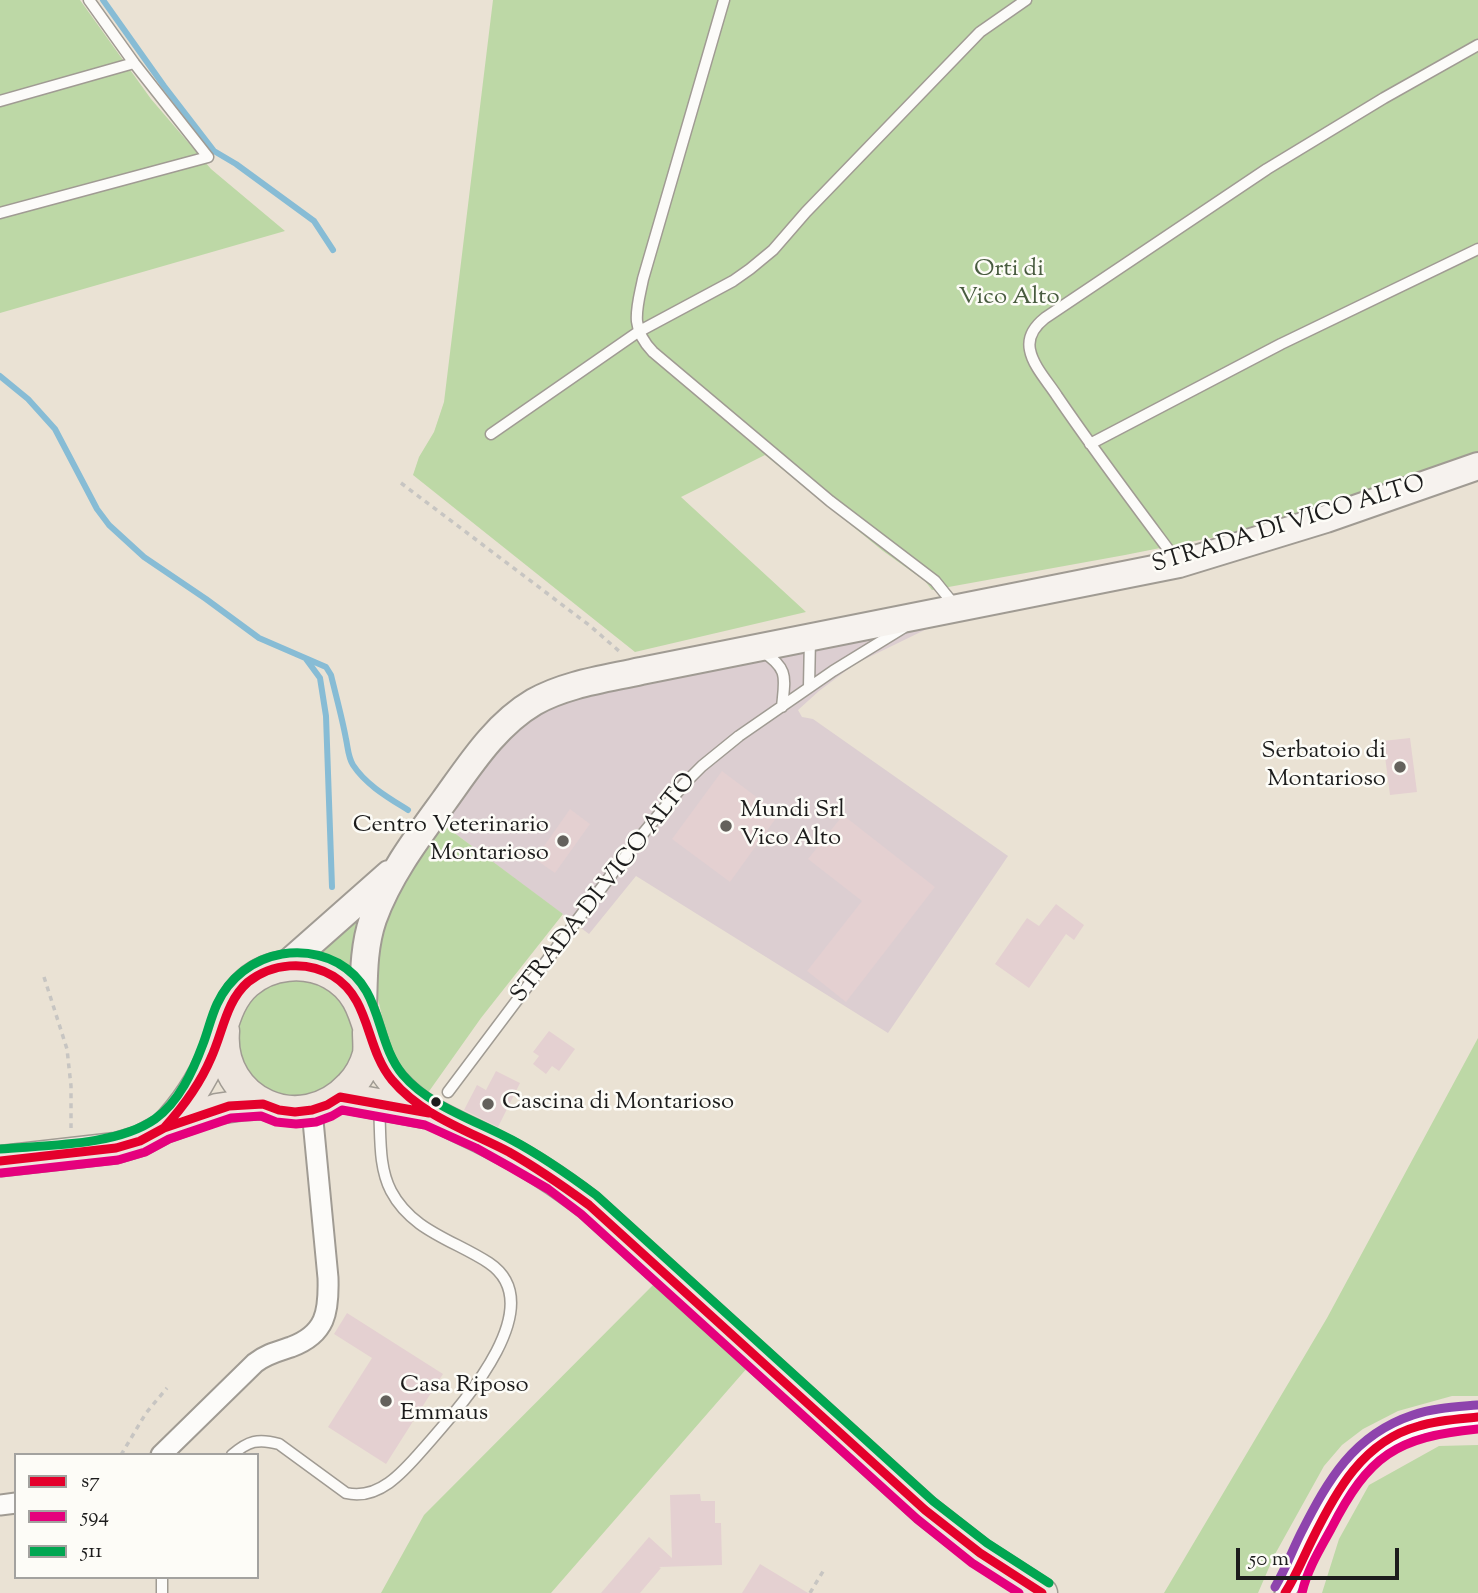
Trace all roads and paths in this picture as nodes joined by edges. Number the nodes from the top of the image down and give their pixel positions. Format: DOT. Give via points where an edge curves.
graph roads {
  1 [pos="89,0"];
  2 [pos="1026,0"];
  3 [pos="719,2"];
  4 [pos="1478,45"];
  5 [pos="134,63"];
  6 [pos="0,101"];
  7 [pos="0,213"];
  8 [pos="1478,248"];
  9 [pos="638,332"];
  10 [pos="491,434"];
  11 [pos="1090,444"];
  12 [pos="1478,466"];
  13 [pos="401,483"];
  14 [pos="1179,564"];
  15 [pos="945,610"];
  16 [pos="810,637"];
  17 [pos="758,648"];
  18 [pos="641,671"];
  19 [pos="809,687"];
  20 [pos="782,707"];
  21 [pos="398,865"];
  22 [pos="286,965"];
  23 [pos="44,977"];
  24 [pos="366,1019"];
  25 [pos="225,1020"];
  26 [pos="340,1097"];
  27 [pos="378,1103"];
  28 [pos="439,1103"];
  29 [pos="263,1104"];
  30 [pos="312,1110"];
  31 [pos="164,1128"];
  32 [pos="71,1154"];
  33 [pos="0,1161"];
  34 [pos="167,1388"];
  35 [pos="1478,1417"];
  36 [pos="122,1453"];
  37 [pos="163,1453"];
  38 [pos="234,1453"];
  39 [pos="825,1568"];
  40 [pos="1288,1590"];
  41 [pos="810,1593"];
  42 [pos="1042,1593"];
  1 -- 5 [label="lane"];
  2 -- 9 [label="lane" via="980,32 773,250 733,281"];
  3 -- 9 [label="lane" via="643,279 636,312"];
  4 -- 11 [label="lane" via="1267,169 1038,324 1030,337 1032,356"];
  5 -- 6 [label="lane"];
  5 -- 7 [label="lane" via="208,157"];
  8 -- 11 [label="lane"];
  9 -- 10 [label="lane"];
  9 -- 15 [label="lane" via="653,352 820,492 935,580"];
  11 -- 14 [label="lane"];
  12 -- 14 [label="street, STRADA DI VICO ALTO"];
  13 -- 18 [label="path" via="589,625"];
  14 -- 15 [label="street, STRADA DI VICO ALTO"];
  15 -- 16 [label="street, STRADA DI VICO ALTO"];
  15 -- 19 [label="lane, STRADA DI VICO ALTO" via="896,632"];
  16 -- 17 [label="street, STRADA DI VICO ALTO"];
  16 -- 19 [label="lane"];
  17 -- 18 [label="street, STRADA DI VICO ALTO"];
  17 -- 20 [label="lane" via="781,667"];
  18 -- 21 [label="street, STRADA DI VICO ALTO" via="561,690 530,704 507,722 472,761"];
  19 -- 20 [label="lane, STRADA DI VICO ALTO"];
  20 -- 28 [label="lane, STRADA DI VICO ALTO" via="727,745 671,799"];
  21 -- 22 [label="street, STRADA DI VICO ALTO"];
  21 -- 24 [label="street, STRADA DI VICO ALTO" via="369,935 364,970"];
  22 -- 24 [label="main road" via="310,966 332,974 351,989"];
  22 -- 25 [label="main road" via="247,983"];
  23 -- 32 [label="path" via="67,1049"];
  24 -- 26 [label="main road" via="368,1054 358,1078"];
  24 -- 28 [label="main road" via="391,1081 411,1100"];
  25 -- 29 [label="main road" via="223,1045 229,1069 243,1089"];
  25 -- 31 [label="main road" via="204,1073"];
  26 -- 27 [label="main road"];
  26 -- 30 [label="main road"];
  27 -- 28 [label="main road"];
  27 -- 38 [label="lane" via="384,1170 391,1190 425,1229 491,1264 505,1280 511,1296 503,1337 466,1397 422,1450 378,1490 346,1493 279,1444 245,1444"];
  28 -- 42 [label="main road" via="589,1205 925,1510"];
  29 -- 30 [label="main road" via="295,1112"];
  29 -- 31 [label="main road" via="217,1109"];
  30 -- 37 [label="street" via="328,1278 324,1320 308,1339 255,1363"];
  31 -- 32 [label="main road" via="128,1145"];
  32 -- 33 [label="main road"];
  34 -- 36 [label="path"];
  35 -- 40 [label="street" via="1413,1426 1363,1457 1332,1499"];
  39 -- 41 [label="path"];
}
